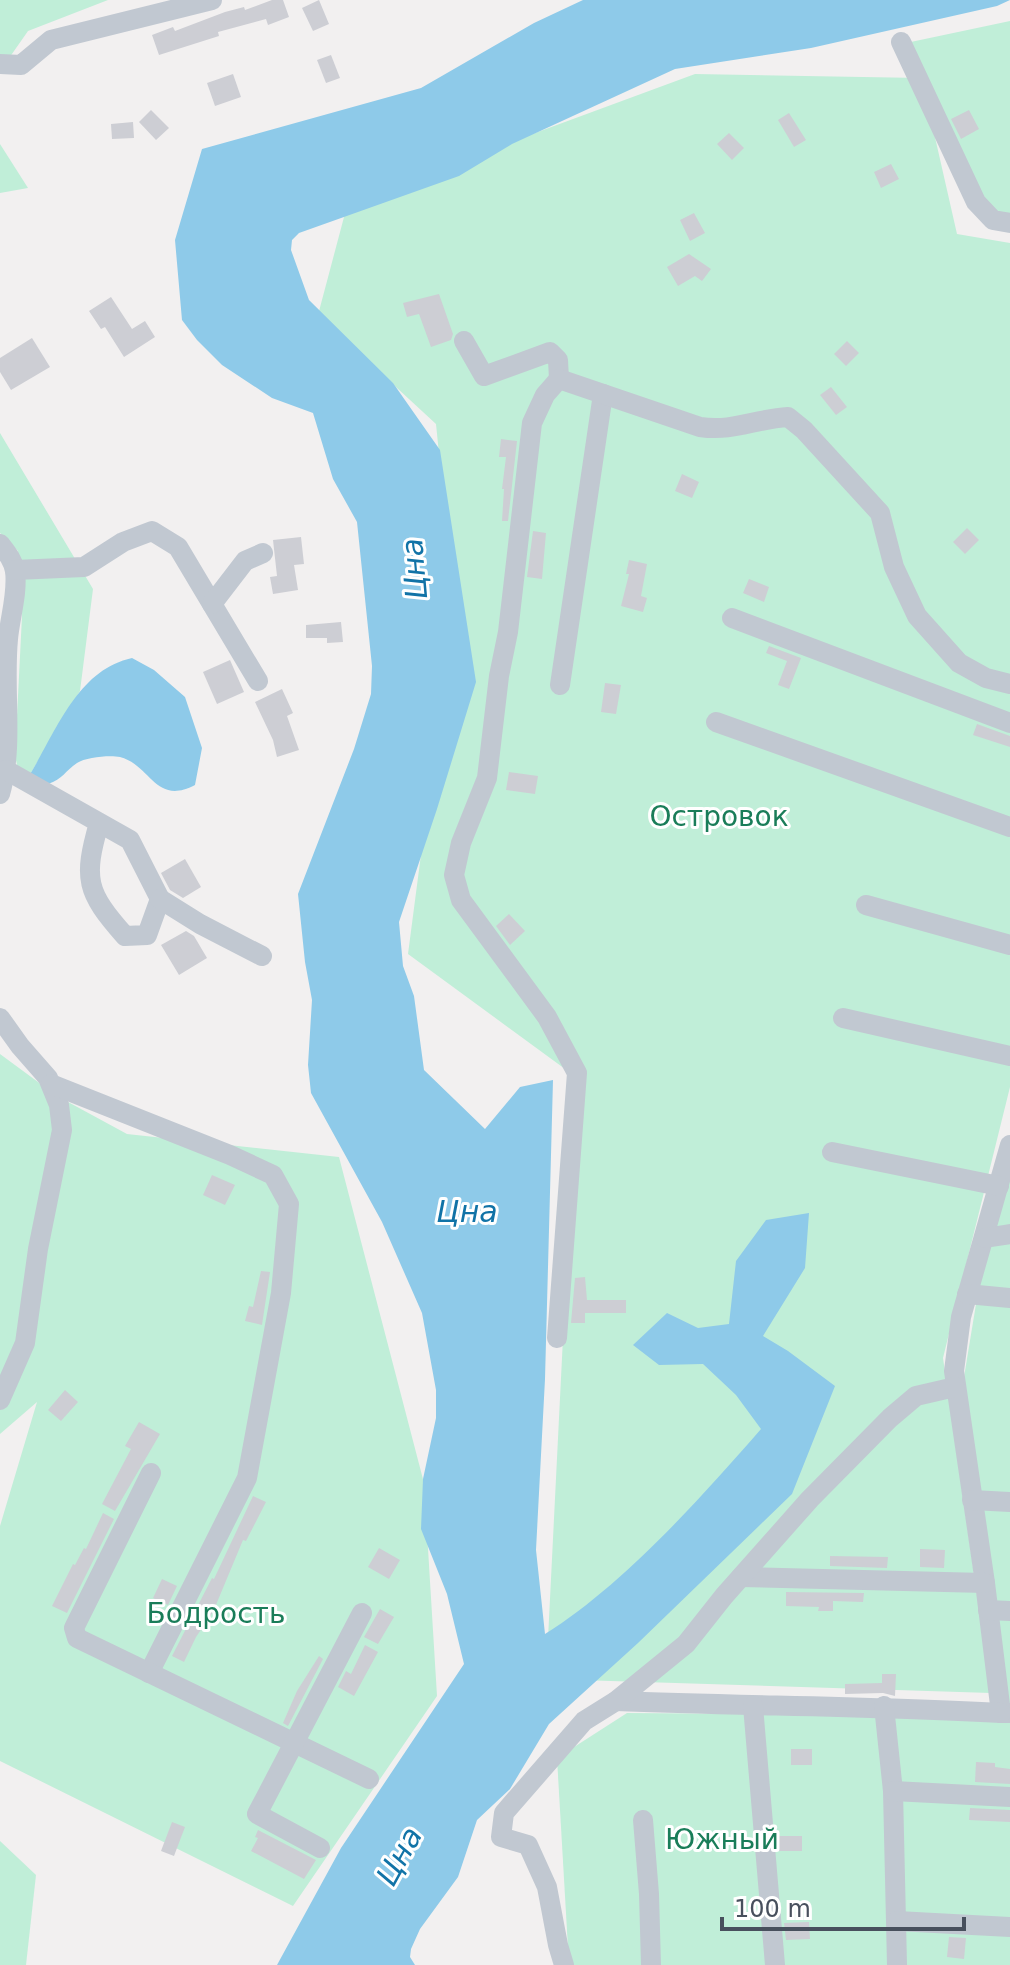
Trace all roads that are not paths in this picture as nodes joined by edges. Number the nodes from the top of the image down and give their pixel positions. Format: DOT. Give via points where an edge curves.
graph roads {
  1 [pos="212,0"];
  2 [pos="901,42"];
  3 [pos="0,64"];
  4 [pos="1010,223"];
  5 [pos="464,341"];
  6 [pos="559,379"];
  7 [pos="603,394"];
  8 [pos="0,544"];
  9 [pos="263,553"];
  10 [pos="15,570"];
  11 [pos="212,604"];
  12 [pos="732,618"];
  13 [pos="258,681"];
  14 [pos="1010,684"];
  15 [pos="560,685"];
  16 [pos="716,722"];
  17 [pos="1010,723"];
  18 [pos="6,770"];
  19 [pos="0,794"];
  20 [pos="99,823"];
  21 [pos="1010,827"];
  22 [pos="160,899"];
  23 [pos="866,905"];
  24 [pos="1010,945"];
  25 [pos="262,956"];
  26 [pos="0,1018"];
  27 [pos="843,1018"];
  28 [pos="1010,1056"];
  29 [pos="51,1084"];
  30 [pos="1010,1145"];
  31 [pos="832,1152"];
  32 [pos="999,1186"];
  33 [pos="1010,1234"];
  34 [pos="985,1238"];
  35 [pos="967,1294"];
  36 [pos="1010,1298"];
  37 [pos="557,1338"];
  38 [pos="955,1387"];
  39 [pos="0,1400"];
  40 [pos="151,1473"];
  41 [pos="972,1500"];
  42 [pos="1010,1502"];
  43 [pos="741,1577"];
  44 [pos="985,1583"];
  45 [pos="988,1610"];
  46 [pos="1010,1611"];
  47 [pos="362,1613"];
  48 [pos="149,1673"];
  49 [pos="616,1701"];
  50 [pos="753,1706"];
  51 [pos="884,1706"];
  52 [pos="1005,1713"];
  53 [pos="293,1743"];
  54 [pos="369,1779"];
  55 [pos="893,1791"];
  56 [pos="1010,1797"];
  57 [pos="643,1820"];
  58 [pos="320,1848"];
  59 [pos="897,1921"];
  60 [pos="1010,1927"];
  61 [pos="564,1965"];
  62 [pos="651,1965"];
  63 [pos="775,1965"];
  64 [pos="897,1965"];
  1 -- 3 [label="street" via="51,40 21,65"];
  2 -- 4 [label="street" via="976,202 993,220"];
  5 -- 6 [label="street" via="484,376 550,352 558,360"];
  6 -- 7 [label="street"];
  6 -- 37 [label="street" via="532,423 487,778 454,875 461,900 547,1017 577,1073"];
  7 -- 14 [label="street" via="722,430 788,417 880,513 894,567 917,616 959,663"];
  7 -- 15 [label="street"];
  8 -- 10 [label="street"];
  9 -- 11 [label="street" via="245,561"];
  10 -- 11 [label="street" via="84,567 152,531 178,547"];
  10 -- 18 [label="street" via="6,662"];
  11 -- 13 [label="street"];
  12 -- 17 [label="street"];
  16 -- 21 [label="street"];
  18 -- 19 [label="street"];
  18 -- 20 [label="street"];
  20 -- 22 [label="street" via="130,840"];
  20 -- 22 [label="street" via="89,882 101,909 125,936 147,935"];
  22 -- 25 [label="street"];
  23 -- 24 [label="street"];
  26 -- 29 [label="street"];
  27 -- 28 [label="street"];
  29 -- 39 [label="street" via="59,1105 61,1142 25,1343"];
  29 -- 48 [label="street" via="273,1175 289,1204 281,1293 247,1478"];
  30 -- 32 [label="street"];
  31 -- 32 [label="street"];
  32 -- 34 [label="street"];
  33 -- 34 [label="street"];
  34 -- 35 [label="street"];
  35 -- 36 [label="street"];
  35 -- 38 [label="street" via="956,1343"];
  38 -- 41 [label="street"];
  38 -- 43 [label="street" via="916,1396 890,1418"];
  40 -- 48 [label="street" via="74,1628 77,1638"];
  41 -- 42 [label="street"];
  41 -- 44 [label="street"];
  43 -- 44 [label="street"];
  43 -- 49 [label="street" via="686,1644"];
  44 -- 45 [label="street"];
  45 -- 46 [label="street"];
  45 -- 52 [label="street"];
  47 -- 53 [label="street"];
  48 -- 53 [label="street"];
  49 -- 50 [label="street"];
  49 -- 61 [label="street" via="584,1721 504,1813 501,1837 528,1845 547,1887"];
  50 -- 51 [label="street"];
  50 -- 63 [label="street"];
  51 -- 52 [label="street"];
  51 -- 55 [label="street"];
  53 -- 54 [label="street"];
  53 -- 58 [label="street" via="257,1814"];
  55 -- 56 [label="street"];
  55 -- 59 [label="street"];
  57 -- 62 [label="street"];
  59 -- 60 [label="street"];
  59 -- 64 [label="street"];
}
